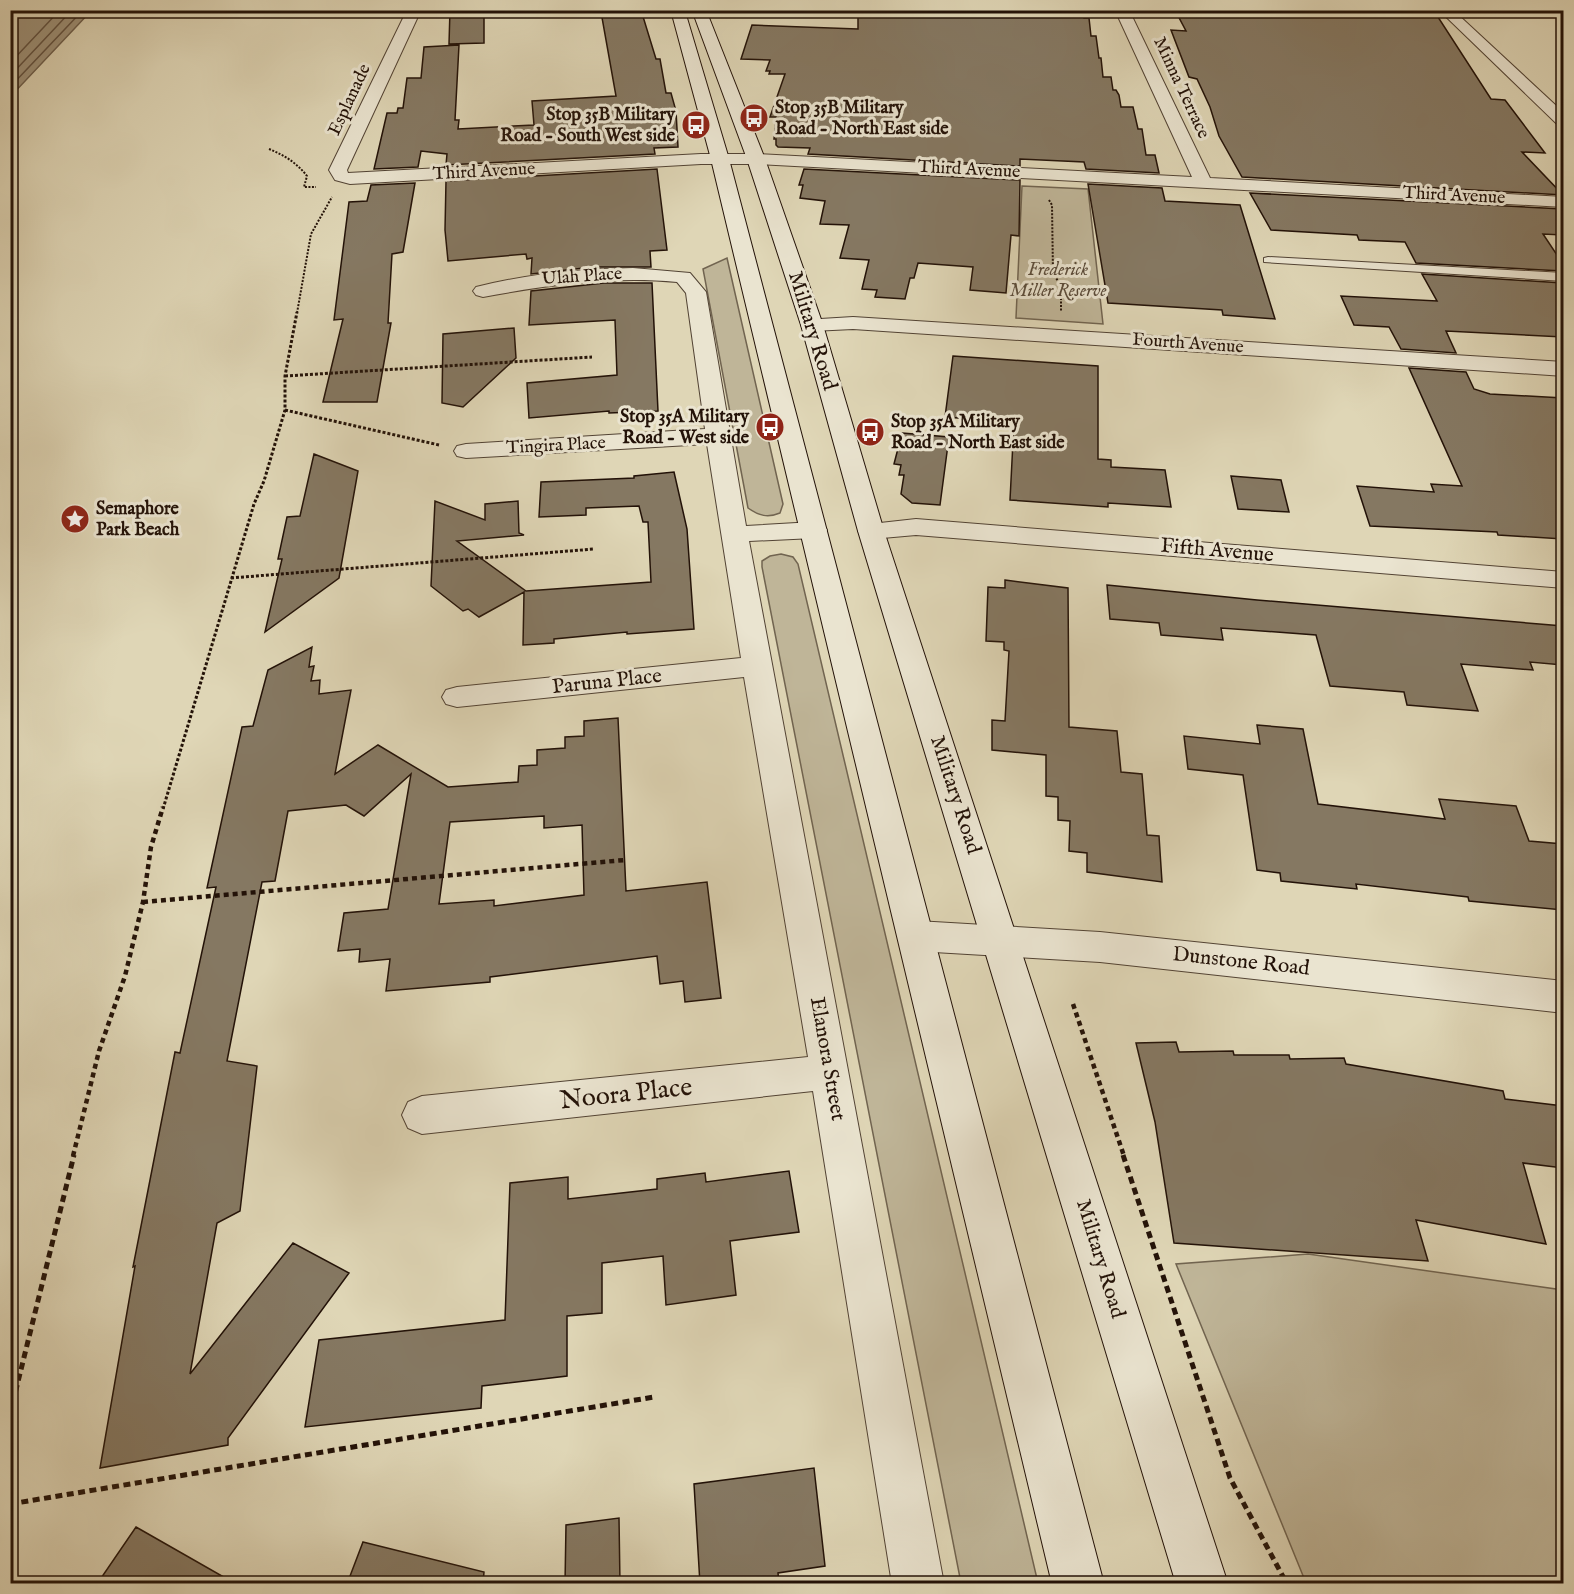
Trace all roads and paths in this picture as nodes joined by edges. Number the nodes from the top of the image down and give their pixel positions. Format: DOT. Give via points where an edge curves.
graph roads {
  1 [pos="414,10"];
  2 [pos="678,10"];
  3 [pos="699,10"];
  4 [pos="1122,10"];
  5 [pos="1445,10"];
  6 [pos="1563,122"];
  7 [pos="269,149"];
  8 [pos="720,159"];
  9 [pos="756,159"];
  10 [pos="374,178"];
  11 [pos="1204,183"];
  12 [pos="326,186"];
  13 [pos="336,190"];
  14 [pos="1047,196"];
  15 [pos="1562,204"];
  16 [pos="1268,260"];
  17 [pos="683,277"];
  18 [pos="1563,277"];
  19 [pos="483,291"];
  20 [pos="1061,313"];
  21 [pos="812,325"];
  22 [pos="592,357"];
  23 [pos="1563,369"];
  24 [pos="285,376"];
  25 [pos="285,410"];
  26 [pos="717,436"];
  27 [pos="466,451"];
  28 [pos="814,530"];
  29 [pos="871,531"];
  30 [pos="735,534"];
  31 [pos="594,549"];
  32 [pos="231,578"];
  33 [pos="1563,580"];
  34 [pos="756,666"];
  35 [pos="457,697"];
  36 [pos="625,860"];
  37 [pos="143,902"];
  38 [pos="917,936"];
  39 [pos="1002,941"];
  40 [pos="1563,997"];
  41 [pos="1073,1004"];
  42 [pos="830,1072"];
  43 [pos="422,1115"];
  44 [pos="654,1396"];
  45 [pos="10,1414"];
  46 [pos="10,1504"];
  47 [pos="918,1584"];
  48 [pos="1078,1584"];
  49 [pos="1202,1584"];
  50 [pos="1287,1584"];
  1 -- 10 [label="street, Esplanade" via="338,170 350,179"];
  2 -- 8 [label="street"];
  3 -- 9 [label="street, Military Road"];
  4 -- 11 [label="street, Minna Terrace"];
  5 -- 6 [label="street"];
  7 -- 12 [label="path" via="302,169 307,176 304,187"];
  8 -- 9 [label="street, Third Avenue"];
  8 -- 10 [label="street, Third Avenue"];
  8 -- 28 [label="street"];
  9 -- 11 [label="street, Third Avenue"];
  9 -- 21 [label="street, Military Road"];
  11 -- 15 [label="street, Third Avenue"];
  13 -- 24 [label="path" via="311,234"];
  14 -- 20 [label="path" via="1052,205 1053,274 1061,285"];
  16 -- 18 [label="lane"];
  17 -- 19 [label="street, Ulah Place" via="652,273 533,281"];
  17 -- 26 [label="street, Elanora Street" via="696,292"];
  21 -- 23 [label="street, Fourth Avenue" via="853,322"];
  21 -- 29 [label="street, Military Road"];
  22 -- 24 [label="path"];
  24 -- 25 [label="path"];
  25 -- 27 [label="path"];
  25 -- 32 [label="path"];
  26 -- 27 [label="street, Tingira Place"];
  26 -- 30 [label="street, Elanora Street"];
  28 -- 30 [label="street"];
  28 -- 38 [label="street"];
  29 -- 33 [label="street, Fifth Avenue" via="916,527"];
  29 -- 39 [label="street, Military Road"];
  30 -- 34 [label="street, Elanora Street"];
  31 -- 32 [label="path"];
  32 -- 37 [label="path" via="151,847"];
  34 -- 35 [label="street, Paruna Place"];
  34 -- 42 [label="street, Elanora Street"];
  36 -- 37 [label="path"];
  37 -- 45 [label="path" via="125,976 99,1051"];
  38 -- 39 [label="street, Dunstone Road"];
  38 -- 48 [label="street"];
  39 -- 40 [label="street, Dunstone Road" via="1100,947"];
  39 -- 49 [label="street, Military Road"];
  41 -- 50 [label="path" via="1230,1478"];
  42 -- 43 [label="street, Noora Place"];
  42 -- 47 [label="street, Elanora Street"];
  44 -- 46 [label="path"];
}
